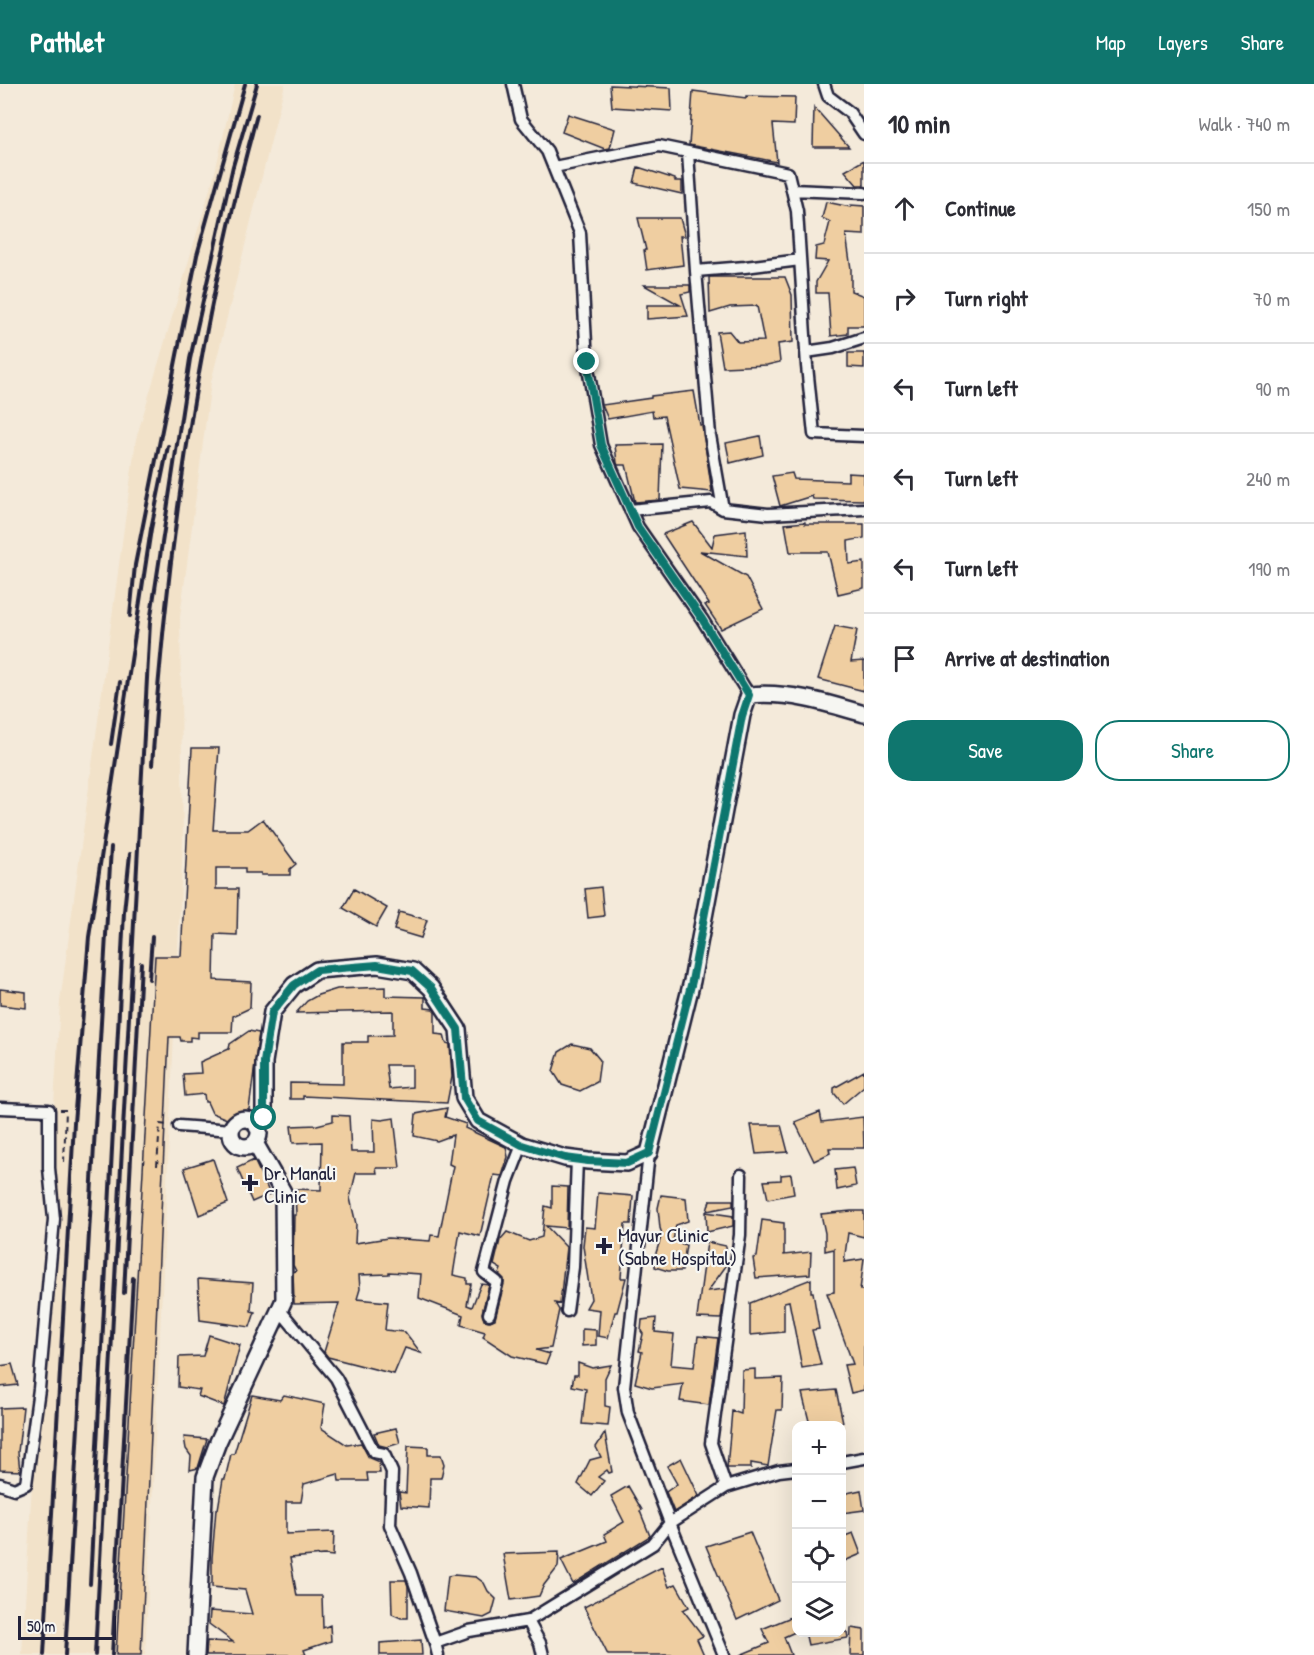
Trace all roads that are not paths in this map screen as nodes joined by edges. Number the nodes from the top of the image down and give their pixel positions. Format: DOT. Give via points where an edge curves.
graph roads {
  1 [pos="513,84"];
  2 [pos="824,84"];
  3 [pos="864,134"];
  4 [pos="688,153"];
  5 [pos="554,167"];
  6 [pos="792,190"];
  7 [pos="864,192"];
  8 [pos="800,260"];
  9 [pos="696,271"];
  10 [pos="864,338"];
  11 [pos="806,352"];
  12 [pos="864,435"];
  13 [pos="723,509"];
  14 [pos="864,509"];
  15 [pos="630,510"];
  16 [pos="749,695"];
  17 [pos="864,714"];
  18 [pos="0,1108"];
  19 [pos="179,1126"];
  20 [pos="257,1127"];
  21 [pos="232,1130"];
  22 [pos="255,1143"];
  23 [pos="522,1145"];
  24 [pos="649,1153"];
  25 [pos="577,1160"];
  26 [pos="741,1175"];
  27 [pos="279,1309"];
  28 [pos="567,1311"];
  29 [pos="489,1314"];
  30 [pos="864,1458"];
  31 [pos="846,1461"];
  32 [pos="792,1469"];
  33 [pos="0,1484"];
  34 [pos="726,1487"];
  35 [pos="670,1523"];
  36 [pos="528,1621"];
  37 [pos="435,1643"];
  38 [pos="196,1655"];
  39 [pos="438,1655"];
  40 [pos="543,1655"];
  41 [pos="724,1655"];
  1 -- 5 [label="street" via="521,119 547,151"];
  2 -- 3 [label="street" via="828,96 849,112"];
  4 -- 5 [label="street" via="659,146"];
  4 -- 6 [label="street" via="788,173"];
  4 -- 9 [label="street"];
  5 -- 15 [label="street" via="580,234 587,362 601,445"];
  6 -- 7 [label="street"];
  6 -- 8 [label="street"];
  8 -- 9 [label="street"];
  8 -- 11 [label="street"];
  9 -- 13 [label="street" via="710,435"];
  10 -- 11 [label="street"];
  11 -- 12 [label="street" via="814,434"];
  13 -- 14 [label="street" via="768,514"];
  13 -- 15 [label="street" via="711,502"];
  15 -- 16 [label="street"];
  16 -- 17 [label="street" via="771,693"];
  16 -- 24 [label="street" via="692,981"];
  18 -- 33 [label="street" via="49,1110 54,1219 26,1484 14,1489"];
  19 -- 21 [label="street"];
  20 -- 21 [label="street" via="250,1120 241,1120"];
  20 -- 22 [label="street"];
  20 -- 23 [label="street" via="264,1118 264,1062 272,1012 294,985 317,970 377,965 412,971 431,988 458,1029 464,1098 478,1121"];
  21 -- 22 [label="street" via="238,1145 247,1147"];
  22 -- 27 [label="street" via="283,1192 284,1300"];
  23 -- 25 [label="street"];
  23 -- 29 [label="street" via="508,1181 484,1272 497,1282"];
  24 -- 25 [label="street" via="627,1163"];
  24 -- 35 [label="street" via="624,1387 628,1413"];
  25 -- 28 [label="street" via="573,1267"];
  26 -- 34 [label="street" via="740,1235 711,1443"];
  27 -- 37 [label="street" via="336,1378 374,1452 384,1454 392,1472 390,1525"];
  27 -- 38 [label="street" via="205,1477"];
  30 -- 31 [label="street"];
  32 -- 34 [label="street"];
  34 -- 35 [label="street"];
  35 -- 36 [label="street" via="653,1544"];
  35 -- 41 [label="street"];
  36 -- 37 [label="street" via="469,1631"];
  36 -- 40 [label="street"];
  37 -- 39 [label="street"];
}
